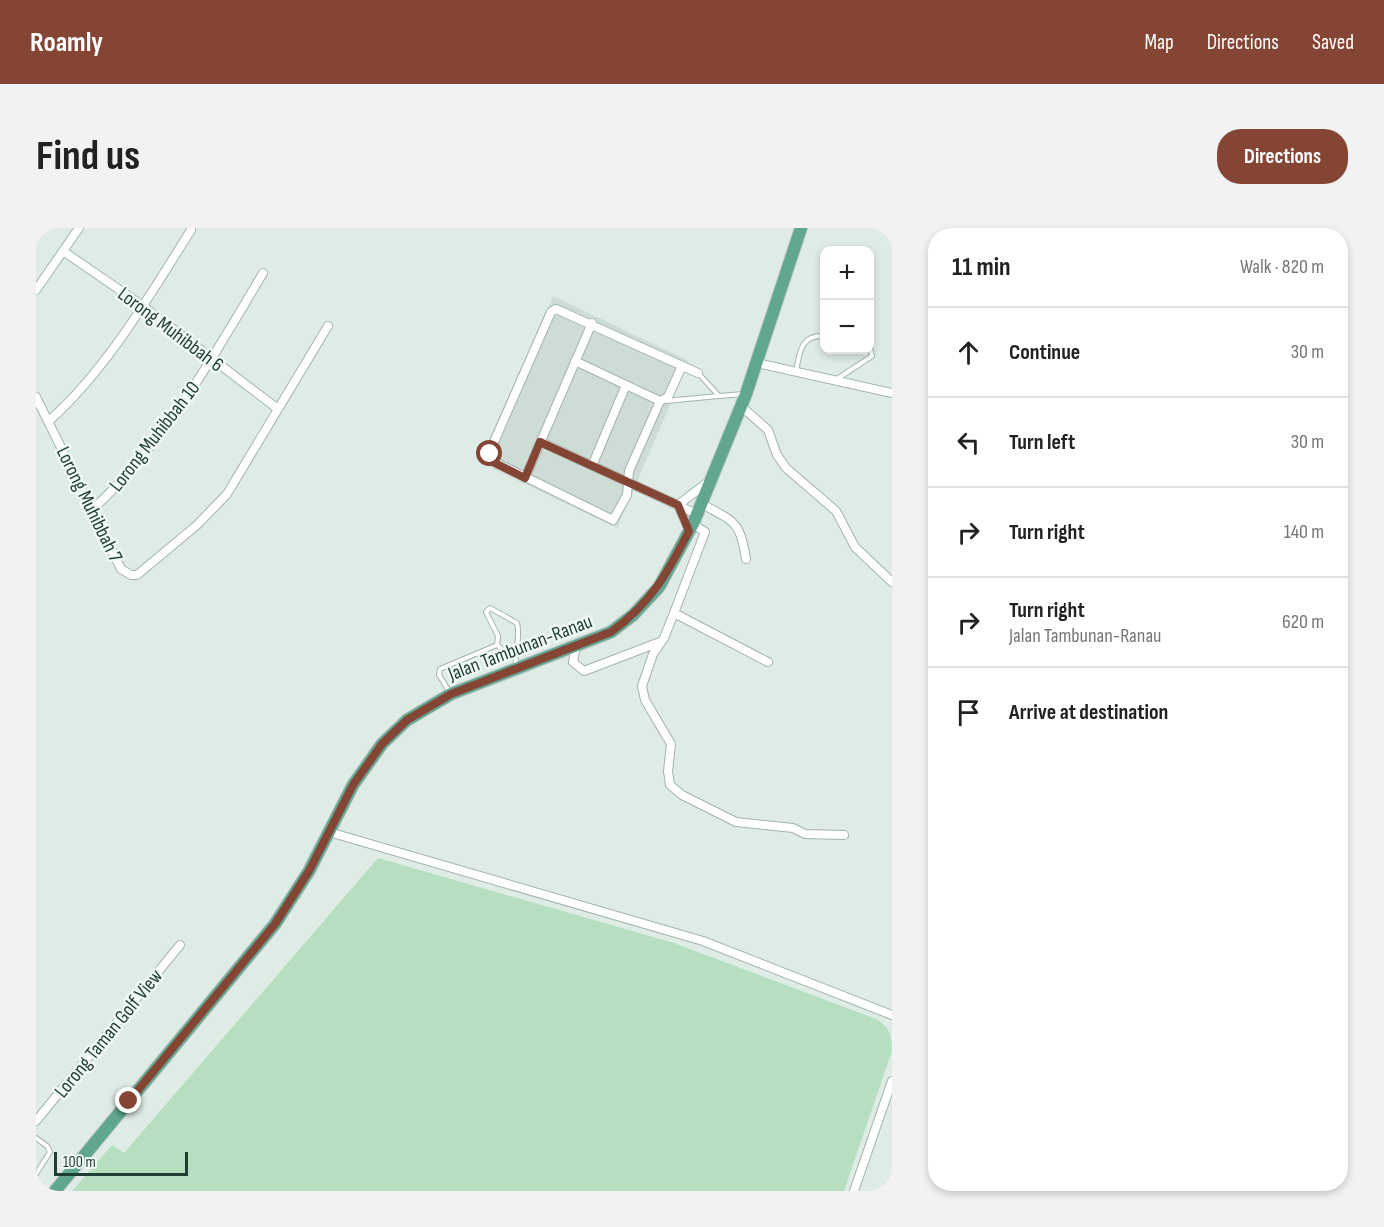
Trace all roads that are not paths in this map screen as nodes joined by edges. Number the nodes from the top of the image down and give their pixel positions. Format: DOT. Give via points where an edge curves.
graph roads {
  1 [pos="79,228"];
  2 [pos="801,228"];
  3 [pos="191,230"];
  4 [pos="63,251"];
  5 [pos="263,273"];
  6 [pos="36,290"];
  7 [pos="143,306"];
  8 [pos="592,323"];
  9 [pos="328,326"];
  10 [pos="820,337"];
  11 [pos="872,354"];
  12 [pos="212,360"];
  13 [pos="575,361"];
  14 [pos="758,363"];
  15 [pos="682,366"];
  16 [pos="796,371"];
  17 [pos="698,373"];
  18 [pos="836,380"];
  19 [pos="626,385"];
  20 [pos="892,393"];
  21 [pos="746,394"];
  22 [pos="36,396"];
  23 [pos="719,396"];
  24 [pos="660,401"];
  25 [pos="742,407"];
  26 [pos="278,409"];
  27 [pos="50,420"];
  28 [pos="540,442"];
  29 [pos="592,466"];
  30 [pos="715,474"];
  31 [pos="525,478"];
  32 [pos="628,482"];
  33 [pos="678,505"];
  34 [pos="93,509"];
  35 [pos="695,518"];
  36 [pos="746,559"];
  37 [pos="892,582"];
  38 [pos="674,613"];
  39 [pos="662,641"];
  40 [pos="497,645"];
  41 [pos="576,647"];
  42 [pos="514,655"];
  43 [pos="768,662"];
  44 [pos="516,668"];
  45 [pos="451,694"];
  46 [pos="329,832"];
  47 [pos="844,835"];
  48 [pos="180,945"];
  49 [pos="892,1015"];
  50 [pos="892,1081"];
  51 [pos="36,1121"];
  52 [pos="36,1138"];
  53 [pos="36,1174"];
  54 [pos="55,1191"];
  55 [pos="854,1191"];
  1 -- 4 [label="street"];
  2 -- 14 [label="main road, Jalan Tambunan-Ranau"];
  3 -- 7 [label="street"];
  4 -- 6 [label="street"];
  4 -- 7 [label="street, Lorong Muhibbah 6"];
  5 -- 12 [label="street, Lorong Muhibbah 10"];
  7 -- 12 [label="street, Lorong Muhibbah 6"];
  7 -- 27 [label="street" via="74,397"];
  8 -- 13 [label="street"];
  8 -- 15 [label="street"];
  8 -- 31 [label="street" via="562,309 553,310 490,452 493,462"];
  9 -- 26 [label="street"];
  10 -- 16 [label="lane" via="803,342"];
  11 -- 18 [label="lane"];
  12 -- 26 [label="street, Lorong Muhibbah 6"];
  12 -- 34 [label="street, Lorong Muhibbah 10" via="187,399"];
  13 -- 19 [label="street"];
  13 -- 28 [label="street"];
  14 -- 16 [label="street"];
  14 -- 21 [label="main road, Jalan Tambunan-Ranau"];
  15 -- 17 [label="street"];
  15 -- 24 [label="street" via="668,397"];
  16 -- 18 [label="street"];
  17 -- 23 [label="lane"];
  18 -- 20 [label="street"];
  19 -- 24 [label="street"];
  19 -- 29 [label="street"];
  21 -- 23 [label="lane"];
  21 -- 25 [label="main road, Jalan Tambunan-Ranau"];
  22 -- 27 [label="street, Lorong Muhibbah 7"];
  23 -- 24 [label="lane"];
  24 -- 32 [label="street" via="629,471"];
  25 -- 30 [label="main road, Jalan Tambunan-Ranau"];
  25 -- 37 [label="street" via="768,430 786,468 836,511 855,546"];
  26 -- 34 [label="street, Lorong Muhibbah 7" via="220,502 144,572 131,575 121,569"];
  27 -- 34 [label="street, Lorong Muhibbah 7"];
  28 -- 29 [label="street"];
  28 -- 31 [label="street"];
  29 -- 32 [label="street"];
  30 -- 33 [label="street"];
  30 -- 35 [label="main road, Jalan Tambunan-Ranau"];
  31 -- 32 [label="street" via="610,520 617,516 627,495"];
  32 -- 33 [label="street"];
  33 -- 35 [label="street"];
  33 -- 35 [label="street"];
  35 -- 36 [label="street" via="738,526"];
  35 -- 38 [label="street" via="705,532"];
  35 -- 41 [label="main road, Jalan Tambunan-Ranau" via="664,579 644,604 611,632"];
  38 -- 39 [label="street"];
  38 -- 43 [label="street"];
  39 -- 41 [label="street" via="584,671 573,662"];
  39 -- 47 [label="street" via="642,686 645,700 670,744 670,785 736,822 793,828 805,834"];
  40 -- 42 [label="lane"];
  40 -- 42 [label="lane" via="498,636 486,612 490,608 517,623"];
  40 -- 45 [label="lane" via="440,669 439,675"];
  41 -- 44 [label="main road, Jalan Tambunan-Ranau"];
  42 -- 44 [label="lane"];
  44 -- 45 [label="main road, Jalan Tambunan-Ranau"];
  45 -- 46 [label="main road, Jalan Tambunan-Ranau" via="407,720 382,744 353,785"];
  46 -- 49 [label="street" via="703,941"];
  46 -- 54 [label="main road, Jalan Tambunan-Ranau" via="275,924"];
  48 -- 51 [label="street, Lorong Taman Golf View"];
  50 -- 55 [label="street"];
  52 -- 53 [label="lane" via="50,1152"];
}
